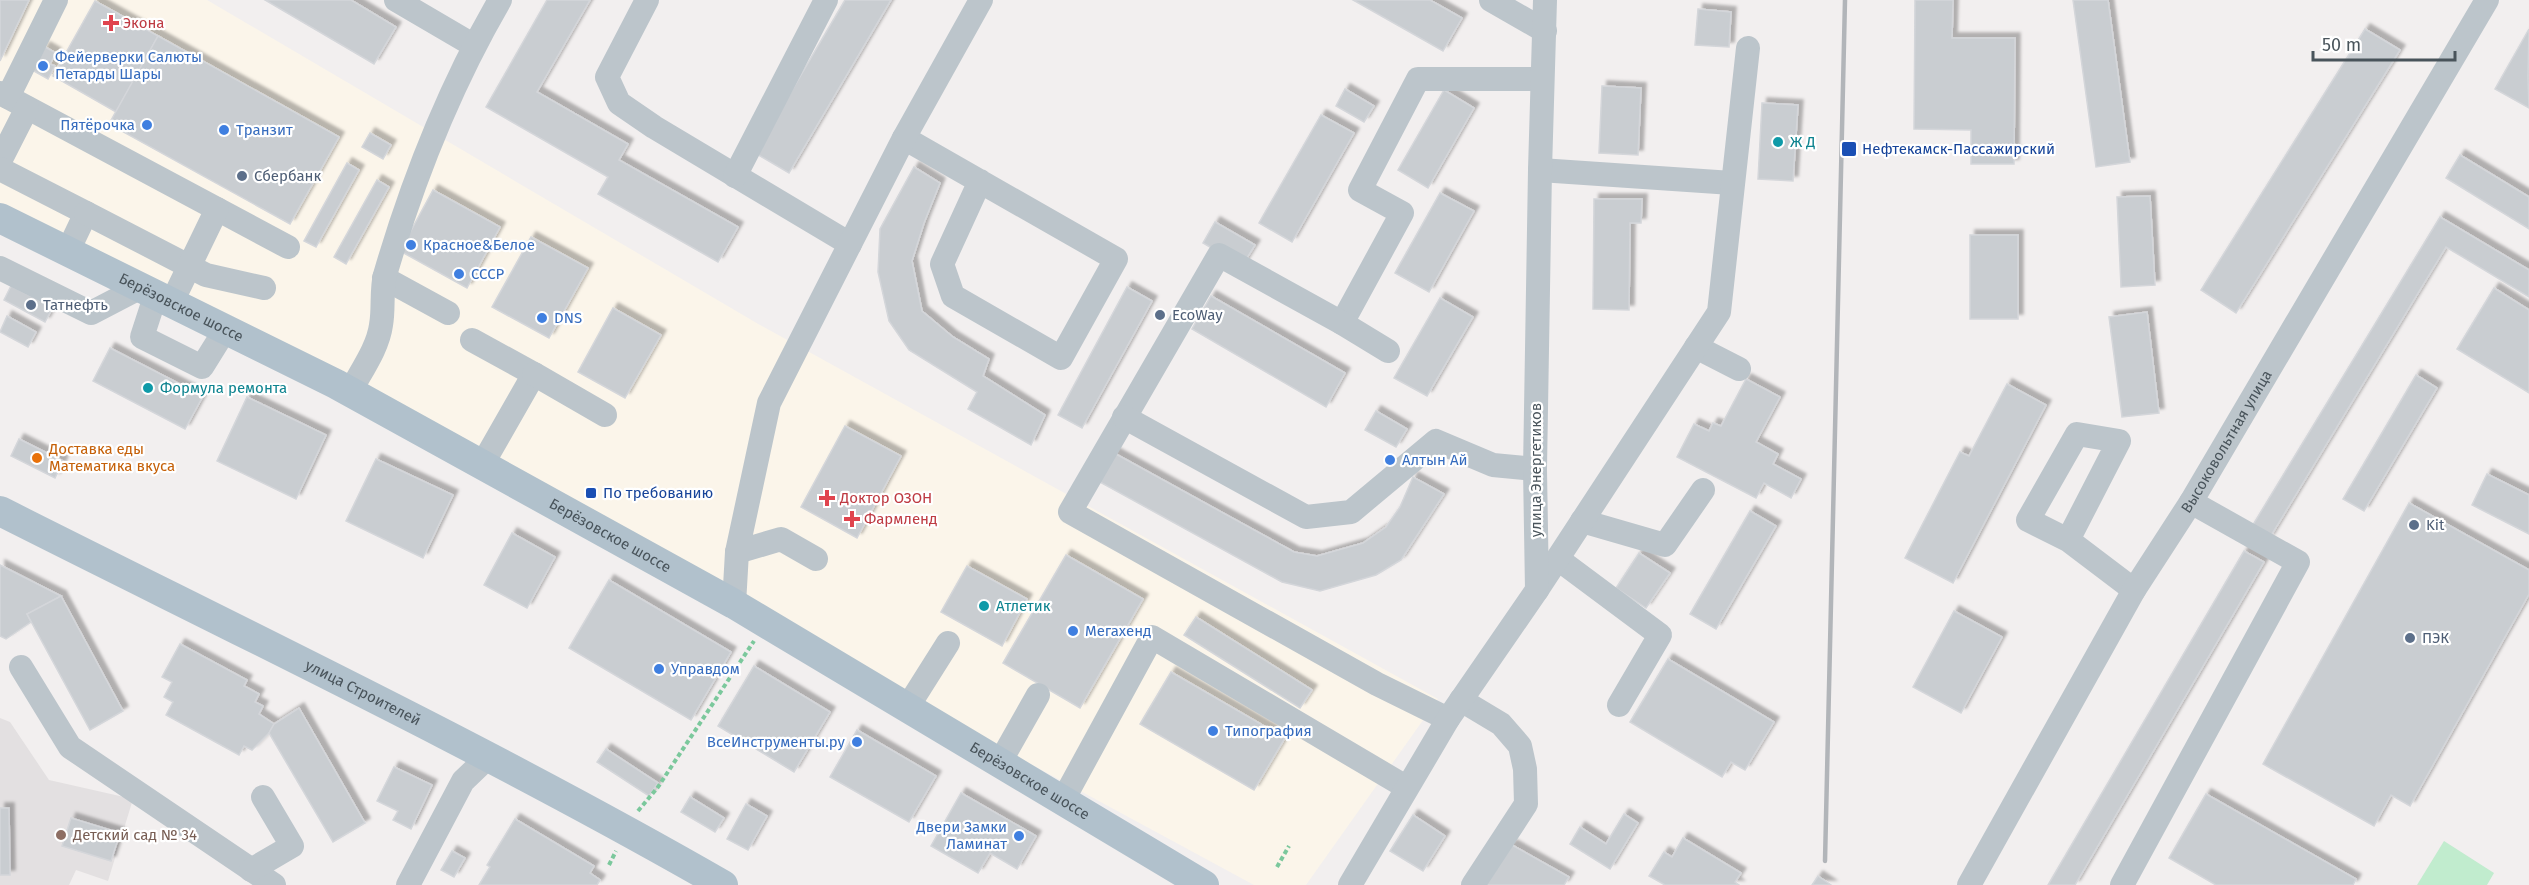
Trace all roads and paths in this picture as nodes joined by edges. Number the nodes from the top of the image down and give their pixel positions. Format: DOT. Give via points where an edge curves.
graph roads {
  1 [pos="56,0"];
  2 [pos="396,0"];
  3 [pos="500,0"];
  4 [pos="647,0"];
  5 [pos="826,0"];
  6 [pos="981,0"];
  7 [pos="1491,0"];
  8 [pos="1545,0"];
  9 [pos="2487,0"];
  10 [pos="1545,31"];
  11 [pos="473,45"];
  12 [pos="1748,48"];
  13 [pos="1542,79"];
  14 [pos="12,99"];
  15 [pos="904,138"];
  16 [pos="0,161"];
  17 [pos="0,169"];
  18 [pos="1540,170"];
  19 [pos="735,176"];
  20 [pos="980,181"];
  21 [pos="1732,183"];
  22 [pos="217,209"];
  23 [pos="86,213"];
  24 [pos="0,218"];
  25 [pos="850,244"];
  26 [pos="288,247"];
  27 [pos="67,253"];
  28 [pos="0,268"];
  29 [pos="384,278"];
  30 [pos="264,288"];
  31 [pos="155,296"];
  32 [pos="448,313"];
  33 [pos="1342,323"];
  34 [pos="225,330"];
  35 [pos="472,340"];
  36 [pos="1696,347"];
  37 [pos="1388,351"];
  38 [pos="1739,369"];
  39 [pos="534,374"];
  40 [pos="350,392"];
  41 [pos="605,415"];
  42 [pos="1124,417"];
  43 [pos="482,465"];
  44 [pos="1535,469"];
  45 [pos="1703,490"];
  46 [pos="2191,502"];
  47 [pos="0,511"];
  48 [pos="1582,521"];
  49 [pos="2068,540"];
  50 [pos="737,552"];
  51 [pos="816,558"];
  52 [pos="1558,558"];
  53 [pos="1537,590"];
  54 [pos="2134,590"];
  55 [pos="734,604"];
  56 [pos="766,623"];
  57 [pos="948,643"];
  58 [pos="21,667"];
  59 [pos="1038,695"];
  60 [pos="1619,705"];
  61 [pos="907,708"];
  62 [pos="1455,709"];
  63 [pos="488,757"];
  64 [pos="999,764"];
  65 [pos="1406,786"];
  66 [pos="263,797"];
  67 [pos="1062,802"];
  68 [pos="626,829"];
  69 [pos="1289,846"];
  70 [pos="609,865"];
  71 [pos="1277,867"];
  72 [pos="251,870"];
  73 [pos="414,883"];
  74 [pos="1356,883"];
  75 [pos="274,885"];
  76 [pos="723,885"];
  77 [pos="1204,885"];
  78 [pos="1473,885"];
  79 [pos="1969,885"];
  80 [pos="2122,885"];
  1 -- 14 [label="street"];
  2 -- 11 [label="street"];
  3 -- 11 [label="street"];
  4 -- 19 [label="street" via="607,77 619,104"];
  5 -- 19 [label="street"];
  6 -- 15 [label="street"];
  7 -- 10 [label="street"];
  8 -- 10 [label="street, улица Энергетиков"];
  9 -- 46 [label="street, Высоковольтная улица"];
  10 -- 13 [label="street, улица Энергетиков"];
  11 -- 29 [label="street" via="431,140"];
  12 -- 21 [label="street"];
  13 -- 18 [label="street, улица Энергетиков"];
  13 -- 33 [label="street" via="1418,79 1360,190 1402,213"];
  14 -- 16 [label="street"];
  14 -- 22 [label="street"];
  15 -- 20 [label="street"];
  15 -- 25 [label="street"];
  17 -- 23 [label="street"];
  18 -- 21 [label="street"];
  18 -- 44 [label="street, улица Энергетиков"];
  19 -- 25 [label="street"];
  20 -- 20 [label="street" via="942,264 953,296 1061,358 1116,259"];
  21 -- 36 [label="street" via="1719,312"];
  22 -- 26 [label="street"];
  22 -- 31 [label="street"];
  23 -- 27 [label="street"];
  23 -- 30 [label="street" via="206,275"];
  24 -- 27 [label="main road, Берёзовское шоссе"];
  25 -- 50 [label="street" via="769,403"];
  27 -- 31 [label="main road, Берёзовское шоссе"];
  28 -- 31 [label="street" via="91,313"];
  29 -- 32 [label="street"];
  29 -- 40 [label="street" via="381,327"];
  31 -- 34 [label="main road, Берёзовское шоссе"];
  31 -- 34 [label="street" via="142,337 202,367"];
  33 -- 37 [label="street"];
  33 -- 42 [label="street" via="1219,255"];
  34 -- 40 [label="main road, Берёзовское шоссе"];
  35 -- 39 [label="street"];
  36 -- 38 [label="street"];
  36 -- 48 [label="street"];
  39 -- 41 [label="street"];
  39 -- 43 [label="street"];
  40 -- 43 [label="main road, Берёзовское шоссе"];
  42 -- 44 [label="street" via="1306,517 1351,512 1436,441 1493,465"];
  42 -- 62 [label="street" via="1070,512 1377,684"];
  43 -- 55 [label="main road, Берёзовское шоссе"];
  44 -- 53 [label="street, улица Энергетиков"];
  45 -- 48 [label="street" via="1665,546"];
  46 -- 54 [label="street, Высоковольтная улица"];
  46 -- 80 [label="street" via="2298,562"];
  47 -- 63 [label="main road, улица Строителей"];
  48 -- 52 [label="street"];
  49 -- 54 [label="street"];
  50 -- 51 [label="street" via="781,539"];
  50 -- 55 [label="street"];
  52 -- 53 [label="street"];
  52 -- 60 [label="street" via="1660,635"];
  53 -- 62 [label="street"];
  54 -- 79 [label="street, Высоковольтная улица"];
  55 -- 56 [label="main road, Берёзовское шоссе"];
  56 -- 61 [label="main road, Берёзовское шоссе"];
  56 -- 68 [label="path" via="681,754"];
  57 -- 61 [label="street"];
  58 -- 72 [label="street" via="70,747"];
  59 -- 64 [label="street"];
  61 -- 64 [label="main road, Берёзовское шоссе"];
  62 -- 65 [label="street"];
  62 -- 78 [label="street" via="1501,724 1520,746 1525,769 1526,804"];
  63 -- 68 [label="main road, улица Строителей"];
  63 -- 73 [label="street" via="463,782"];
  64 -- 67 [label="main road, Берёзовское шоссе"];
  65 -- 67 [label="street" via="1152,637"];
  65 -- 74 [label="street"];
  66 -- 72 [label="street" via="292,846"];
  67 -- 77 [label="main road, Берёзовское шоссе"];
  68 -- 70 [label="path"];
  68 -- 76 [label="main road, улица Строителей"];
  69 -- 71 [label="path"];
  72 -- 75 [label="street"];
}
